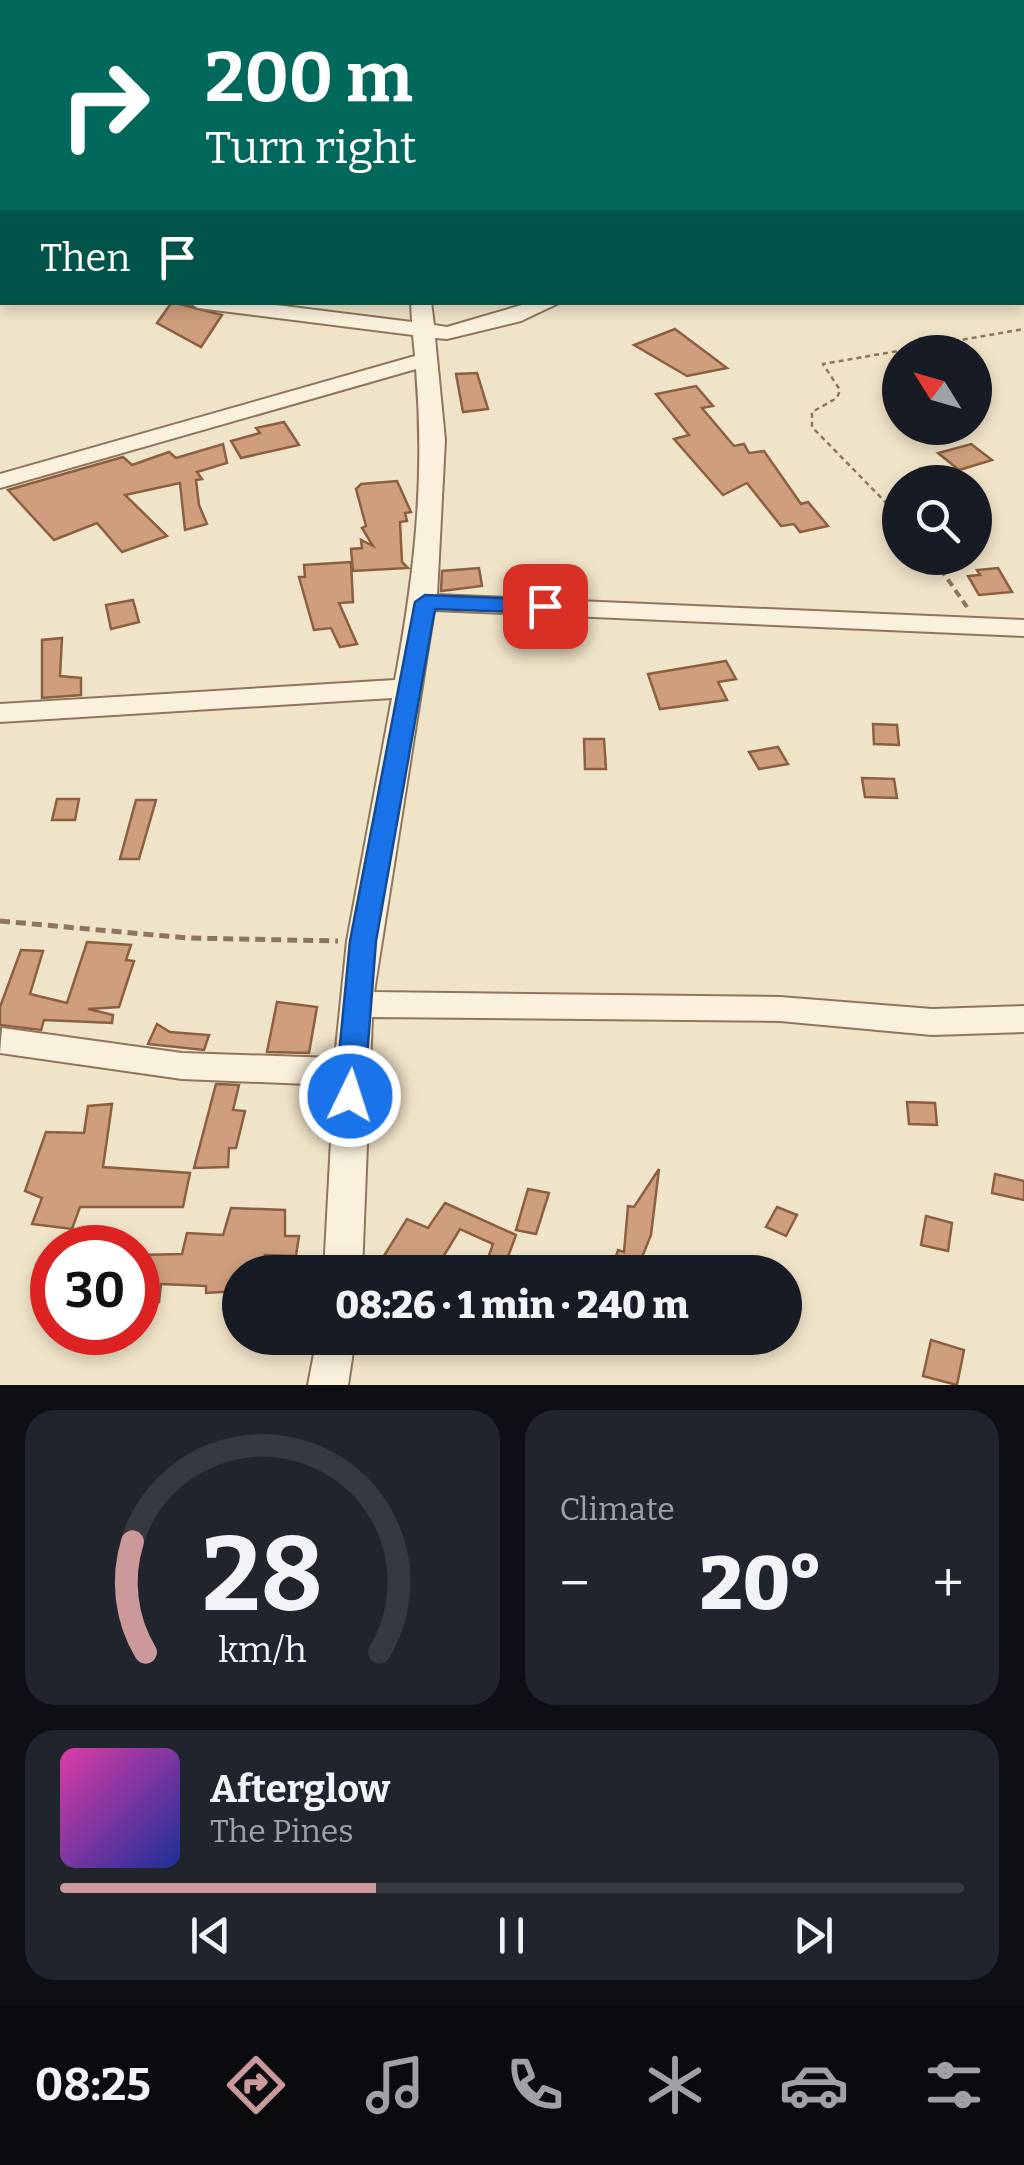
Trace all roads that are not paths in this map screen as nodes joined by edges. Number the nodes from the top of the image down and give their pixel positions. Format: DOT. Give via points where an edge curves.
graph roads {
  1 [pos="213,305"];
  2 [pos="422,305"];
  3 [pos="542,305"];
  4 [pos="424,346"];
  5 [pos="0,481"];
  6 [pos="425,602"];
  7 [pos="1024,628"];
  8 [pos="410,688"];
  9 [pos="0,712"];
  10 [pos="357,1004"];
  11 [pos="1024,1019"];
  12 [pos="2,1040"];
  13 [pos="351,1072"];
  14 [pos="344,1255"];
  15 [pos="333,1355"];
  16 [pos="328,1385"];
  1 -- 4 [label="street"];
  2 -- 4 [label="street"];
  3 -- 4 [label="street"];
  4 -- 5 [label="street"];
  4 -- 6 [label="street" via="434,476"];
  6 -- 7 [label="street"];
  6 -- 8 [label="street"];
  8 -- 9 [label="street"];
  8 -- 10 [label="street"];
  10 -- 11 [label="street" via="780,1009 932,1022"];
  10 -- 13 [label="street"];
  12 -- 13 [label="street" via="182,1066"];
  13 -- 14 [label="street"];
  15 -- 16 [label="street"];
}
